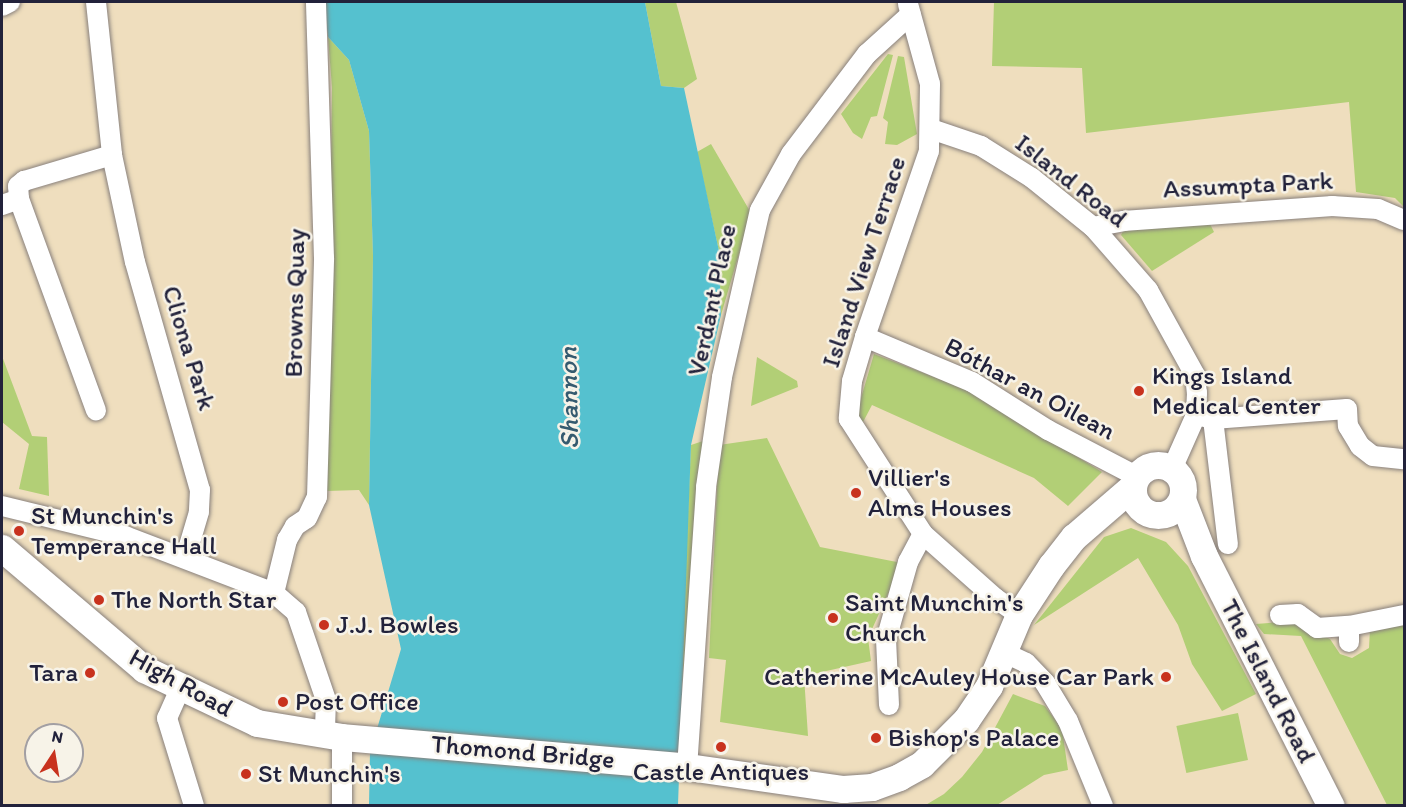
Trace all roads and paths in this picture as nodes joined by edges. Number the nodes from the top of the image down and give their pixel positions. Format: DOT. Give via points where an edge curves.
graph roads {
  1 [pos="10,2"];
  2 [pos="96,2"];
  3 [pos="316,2"];
  4 [pos="2,6"];
  5 [pos="909,8"];
  6 [pos="931,129"];
  7 [pos="112,155"];
  8 [pos="10,202"];
  9 [pos="1404,220"];
  10 [pos="1093,227"];
  11 [pos="865,337"];
  12 [pos="96,410"];
  13 [pos="1204,417"];
  14 [pos="1404,459"];
  15 [pos="1172,469"];
  16 [pos="1143,497"];
  17 [pos="1182,499"];
  18 [pos="2,506"];
  19 [pos="922,534"];
  20 [pos="2,548"];
  21 [pos="1216,550"];
  22 [pos="186,556"];
  23 [pos="274,593"];
  24 [pos="1019,615"];
  25 [pos="1280,615"];
  26 [pos="1404,615"];
  27 [pos="1005,653"];
  28 [pos="180,689"];
  29 [pos="889,705"];
  30 [pos="342,736"];
  31 [pos="684,767"];
  32 [pos="194,806"];
  33 [pos="342,806"];
  34 [pos="1102,806"];
  35 [pos="1331,806"];
  1 -- 4 [label="street"];
  2 -- 7 [label="street, Cliona Park"];
  3 -- 23 [label="street, Browns Quay" via="324,258 317,497 307,518 295,526 287,540"];
  5 -- 6 [label="street, Verdant Place" via="930,84"];
  5 -- 31 [label="street, Verdant Place" via="867,54 791,154 760,210 715,422 701,540"];
  6 -- 10 [label="street, Island Road" via="981,146 1032,178"];
  6 -- 11 [label="street, Island View Terrace" via="919,188"];
  7 -- 8 [label="street" via="24,181"];
  7 -- 22 [label="street, Cliona Park" via="135,262 200,490 199,512"];
  8 -- 12 [label="street"];
  9 -- 10 [label="street, Assumpta Park" via="1378,208 1332,206 1123,220"];
  10 -- 13 [label="street, Island Road" via="1148,290 1195,375"];
  11 -- 16 [label="street, Bóthar an Oilean" via="972,382"];
  11 -- 19 [label="street, Island View Terrace" via="852,381 849,419"];
  13 -- 14 [label="street" via="1347,409 1348,426 1360,446 1373,456"];
  13 -- 15 [label="street, Island Road"];
  13 -- 21 [label="street"];
  15 -- 16 [label="main road" via="1149,466"];
  15 -- 17 [label="main road" via="1182,483"];
  16 -- 17 [label="main road" via="1173,511"];
  16 -- 21 [label="main road"];
  16 -- 24 [label="main road, Thomond Bridge" via="1098,515 1051,566"];
  17 -- 21 [label="main road"];
  18 -- 22 [label="street" via="125,536"];
  19 -- 24 [label="street, Island View Terrace"];
  19 -- 29 [label="street" via="908,562 886,640"];
  20 -- 28 [label="main road, High Road" via="144,669"];
  21 -- 35 [label="main road, The Island Road"];
  22 -- 23 [label="street"];
  23 -- 30 [label="street" via="296,612"];
  24 -- 27 [label="main road, Thomond Bridge"];
  25 -- 26 [label="street" via="1298,614 1317,628 1349,634"];
  27 -- 31 [label="main road, Thomond Bridge" via="966,720 943,745 922,764 872,787 843,789"];
  27 -- 34 [label="street" via="1026,663 1046,683 1068,721"];
  28 -- 30 [label="main road, High Road" via="257,723"];
  28 -- 32 [label="street" via="167,718"];
  30 -- 31 [label="main road, Thomond Bridge"];
  30 -- 33 [label="street"];
}
